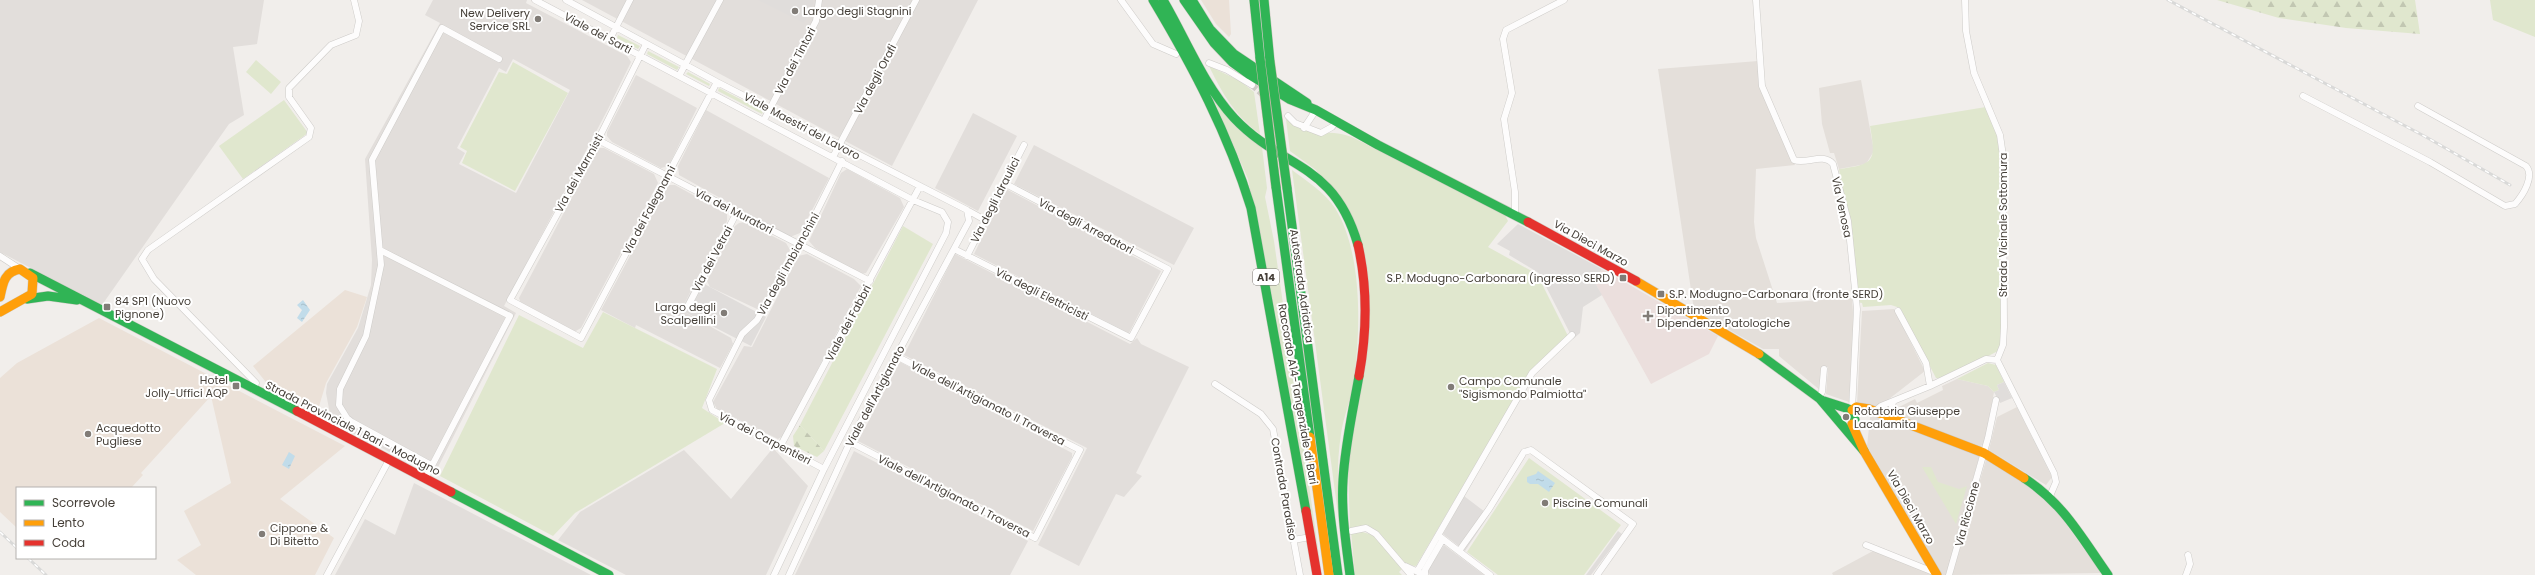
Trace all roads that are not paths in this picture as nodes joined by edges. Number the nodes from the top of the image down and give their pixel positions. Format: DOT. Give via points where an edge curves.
graph roads {
  1 [pos="354,0"];
  2 [pos="535,0"];
  3 [pos="566,0"];
  4 [pos="630,0"];
  5 [pos="720,0"];
  6 [pos="819,0"];
  7 [pos="916,0"];
  8 [pos="1121,0"];
  9 [pos="1152,0"];
  10 [pos="1163,0"];
  11 [pos="1184,0"];
  12 [pos="1192,0"];
  13 [pos="1254,0"];
  14 [pos="1264,0"];
  15 [pos="1564,0"];
  16 [pos="1756,0"];
  17 [pos="1965,0"];
  18 [pos="616,28"];
  19 [pos="610,39"];
  20 [pos="646,44"];
  21 [pos="1176,54"];
  22 [pos="640,56"];
  23 [pos="499,59"];
  24 [pos="1209,63"];
  25 [pos="685,64"];
  26 [pos="679,76"];
  27 [pos="717,82"];
  28 [pos="1252,85"];
  29 [pos="711,93"];
  30 [pos="2303,96"];
  31 [pos="2418,106"];
  32 [pos="770,109"];
  33 [pos="1316,110"];
  34 [pos="1288,116"];
  35 [pos="764,120"];
  36 [pos="1336,122"];
  37 [pos="1304,128"];
  38 [pos="598,140"];
  39 [pos="1024,145"];
  40 [pos="839,146"];
  41 [pos="833,157"];
  42 [pos="842,162"];
  43 [pos="668,176"];
  44 [pos="1004,183"];
  45 [pos="919,188"];
  46 [pos="913,200"];
  47 [pos="967,210"];
  48 [pos="737,212"];
  49 [pos="1515,215"];
  50 [pos="986,220"];
  51 [pos="946,233"];
  52 [pos="800,245"];
  53 [pos="954,249"];
  54 [pos="380,250"];
  55 [pos="0,256"];
  56 [pos="967,256"];
  57 [pos="20,269"];
  58 [pos="0,273"];
  59 [pos="30,273"];
  60 [pos="870,281"];
  61 [pos="2,289"];
  62 [pos="24,300"];
  63 [pos="86,303"];
  64 [pos="688,306"];
  65 [pos="1898,311"];
  66 [pos="0,312"];
  67 [pos="1572,335"];
  68 [pos="581,338"];
  69 [pos="1131,338"];
  70 [pos="896,356"];
  71 [pos="1997,360"];
  72 [pos="1824,369"];
  73 [pos="1215,384"];
  74 [pos="1930,386"];
  75 [pos="253,390"];
  76 [pos="1819,399"];
  77 [pos="1996,400"];
  78 [pos="1893,402"];
  79 [pos="709,405"];
  80 [pos="1848,409"];
  81 [pos="1877,413"];
  82 [pos="1894,419"];
  83 [pos="1854,422"];
  84 [pos="1840,423"];
  85 [pos="850,442"];
  86 [pos="781,445"];
  87 [pos="1080,450"];
  88 [pos="1864,451"];
  89 [pos="1984,453"];
  90 [pos="389,460"];
  91 [pos="431,465"];
  92 [pos="824,469"];
  93 [pos="425,479"];
  94 [pos="2050,496"];
  95 [pos="1351,530"];
  96 [pos="1305,538"];
  97 [pos="1441,538"];
  98 [pos="1293,540"];
  99 [pos="1866,545"];
  100 [pos="1458,551"];
  101 [pos="2188,555"];
  102 [pos="1405,566"];
  103 [pos="1421,574"];
  104 [pos="1936,574"];
  105 [pos="327,575"];
  106 [pos="609,575"];
  107 [pos="774,575"];
  108 [pos="789,575"];
  109 [pos="1300,575"];
  110 [pos="1317,575"];
  111 [pos="1329,575"];
  112 [pos="1338,575"];
  113 [pos="1350,575"];
  114 [pos="1410,575"];
  115 [pos="1490,575"];
  116 [pos="1597,575"];
  117 [pos="1949,575"];
  118 [pos="2108,575"];
  119 [pos="2186,575"];
  1 -- 75 [label="street" via="359,21 356,35 331,45 289,88 289,97 311,128 309,137 148,250 142,259 154,279 256,383"];
  2 -- 19 [label="street, Viale dei Sarti"];
  3 -- 18 [label="street, Viale dei Sarti"];
  4 -- 18 [label="street"];
  5 -- 25 [label="street"];
  6 -- 32 [label="street, Via dei Tintori" via="816,21"];
  7 -- 40 [label="street, Via degli Orafi"];
  8 -- 21 [label="street" via="1153,44"];
  9 -- 110 [label="main road, Raccordo A14-Tangenziale di Bari / A14" via="1208,96 1250,200 1260,240"];
  10 -- 113 [label="main road" via="1226,107 1243,126 1313,173 1330,189 1345,210 1357,241 1363,277 1365,321 1362,361 1344,467 1343,506"];
  11 -- 33 [label="main road" via="1204,31 1232,62 1289,99"];
  12 -- 33 [label="main road" via="1204,21 1230,51"];
  13 -- 111 [label="main road, Autostrada Adriatica / A14, bridge" via="1276,187"];
  14 -- 112 [label="main road, Autostrada Adriatica, bridge"];
  15 -- 49 [label="street" via="1506,30 1503,39 1512,93 1504,119 1515,192"];
  16 -- 80 [label="street, Via Venosa" via="1762,86 1794,160 1829,160 1833,164 1844,203 1857,309"];
  17 -- 71 [label="street, Strada Vicinale Sottomura" via="1966,31 1974,73 2000,135 2003,156 2004,327 2003,346"];
  18 -- 19 [label="street"];
  18 -- 20 [label="street, Viale dei Sarti"];
  19 -- 22 [label="street, Viale dei Sarti"];
  20 -- 22 [label="street, Via dei Marmisti"];
  20 -- 25 [label="street, Viale Maestri del Lavoro"];
  22 -- 26 [label="street, Viale Maestri del Lavoro"];
  22 -- 38 [label="street, Via dei Marmisti"];
  23 -- 54 [label="street" via="442,28 372,160"];
  24 -- 28 [label="street"];
  25 -- 26 [label="street"];
  25 -- 27 [label="street, Viale Maestri del Lavoro"];
  26 -- 29 [label="street, Viale Maestri del Lavoro"];
  27 -- 29 [label="street, Via dei Falegnami"];
  27 -- 32 [label="street, Viale Maestri del Lavoro"];
  29 -- 35 [label="street, Viale Maestri del Lavoro"];
  29 -- 43 [label="street, Via dei Falegnami"];
  30 -- 31 [label="street" via="2430,162 2505,206 2515,204 2530,178 2530,171 2526,166"];
  32 -- 35 [label="street, Via dei Tintori"];
  32 -- 40 [label="street, Viale Maestri del Lavoro"];
  33 -- 36 [label="main road, Via Dieci Marzo"];
  33 -- 37 [label="street"];
  34 -- 37 [label="street"];
  35 -- 41 [label="street, Viale Maestri del Lavoro"];
  36 -- 37 [label="street" via="1321,133"];
  36 -- 49 [label="main road, Via Dieci Marzo"];
  38 -- 43 [label="street, Via dei Muratori"];
  38 -- 68 [label="street, Via dei Marmisti" via="510,300"];
  39 -- 44 [label="street, Via degli Idraulici"];
  40 -- 41 [label="street, Via degli Orafi"];
  40 -- 45 [label="street, Viale Maestri del Lavoro"];
  41 -- 42 [label="street, Viale Maestri del Lavoro"];
  42 -- 46 [label="street, Viale Maestri del Lavoro"];
  42 -- 52 [label="street, Via degli Imbianchini"];
  43 -- 48 [label="street, Via dei Muratori"];
  43 -- 68 [label="street, Via dei Falegnami"];
  44 -- 50 [label="street, Via degli Idraulici"];
  44 -- 69 [label="street, Via degli Arredatori" via="1168,269"];
  45 -- 46 [label="street, Viale dei Fabbri"];
  45 -- 47 [label="street, Viale Maestri del Lavoro"];
  46 -- 51 [label="street, Viale Maestri del Lavoro" via="942,212 948,222"];
  46 -- 60 [label="street, Viale dei Fabbri"];
  47 -- 50 [label="street, Viale Maestri del Lavoro"];
  47 -- 53 [label="street, Viale dell'Artigianato" via="969,221"];
  48 -- 52 [label="street, Via dei Muratori"];
  48 -- 64 [label="street, Via dei Vetrai"];
  49 -- 76 [label="main road, Via Dieci Marzo" via="1737,339"];
  50 -- 56 [label="street, Via degli Idraulici"];
  51 -- 92 [label="street, Viale dell'Artigianato"];
  52 -- 60 [label="street, Via dei Muratori"];
  52 -- 79 [label="street, Via degli Imbianchini" via="757,320 742,334 709,400"];
  53 -- 56 [label="street, Via degli Elettricisti"];
  53 -- 70 [label="street, Viale dell'Artigianato"];
  54 -- 91 [label="street" via="381,265 366,336 340,389 339,405 346,418 352,422"];
  54 -- 91 [label="street" via="510,316"];
  55 -- 57 [label="street"];
  56 -- 69 [label="street, Via degli Elettricisti"];
  57 -- 59 [label="main road"];
  57 -- 61 [label="main road" via="9,272"];
  58 -- 61 [label="street"];
  59 -- 62 [label="main road" via="34,289"];
  59 -- 63 [label="main road, Strada Provinciale 1 Bari - Modugno"];
  60 -- 86 [label="street, Viale dei Fabbri"];
  61 -- 62 [label="main road" via="9,298"];
  62 -- 63 [label="main road, Strada Provinciale 1 Bari - Modugno" via="60,296"];
  62 -- 66 [label="main road"];
  63 -- 75 [label="main road, Strada Provinciale 1 Bari - Modugno"];
  65 -- 74 [label="street" via="1926,363"];
  67 -- 97 [label="street" via="1532,373 1459,497"];
  70 -- 85 [label="street, Viale dell'Artigianato"];
  70 -- 87 [label="street, Viale dell'Artigianato II Traversa"];
  71 -- 74 [label="street" via="1986,359"];
  71 -- 94 [label="street" via="2054,473 2056,482"];
  72 -- 76 [label="street"];
  73 -- 98 [label="street, Contrada Paradiso" via="1261,414 1273,429"];
  74 -- 78 [label="street"];
  75 -- 90 [label="main road, Strada Provinciale 1 Bari - Modugno"];
  76 -- 80 [label="main road"];
  76 -- 84 [label="main road, Via Dieci Marzo"];
  77 -- 89 [label="street, Via Riccione"];
  78 -- 81 [label="street" via="1881,406"];
  78 -- 82 [label="street" via="1890,412"];
  79 -- 86 [label="street, Via dei Carpentieri" via="712,410"];
  80 -- 81 [label="main road" via="1862,408"];
  80 -- 83 [label="main road"];
  80 -- 84 [label="main road" via="1839,411"];
  81 -- 82 [label="main road"];
  81 -- 83 [label="main road" via="1860,415"];
  82 -- 89 [label="main road"];
  83 -- 84 [label="main road" via="1847,426"];
  83 -- 88 [label="main road, Via Dieci Marzo"];
  84 -- 88 [label="main road, Via Dieci Marzo"];
  85 -- 87 [label="street, Viale dell'Artigianato I Traversa" via="1035,538"];
  85 -- 108 [label="street, Viale dell'Artigianato"];
  86 -- 92 [label="street, Via dei Carpentieri"];
  88 -- 104 [label="main road, Via Dieci Marzo"];
  89 -- 94 [label="main road"];
  89 -- 117 [label="street, Via Riccione"];
  90 -- 93 [label="main road, Strada Provinciale 1 Bari - Modugno"];
  90 -- 105 [label="street"];
  91 -- 93 [label="street"];
  92 -- 107 [label="street, Viale dell'Artigianato"];
  93 -- 106 [label="main road, Strada Provinciale 1 Bari - Modugno"];
  94 -- 118 [label="main road"];
  95 -- 102 [label="street" via="1370,530"];
  96 -- 98 [label="street"];
  97 -- 100 [label="street"];
  97 -- 103 [label="street" via="1418,570"];
  98 -- 109 [label="street, Contrada Paradiso"];
  99 -- 104 [label="street"];
  100 -- 115 [label="street"];
  100 -- 116 [label="street" via="1524,452 1531,450 1633,524"];
  101 -- 119 [label="street" via="2190,564"];
  102 -- 103 [label="street"];
  102 -- 114 [label="street"];
}
